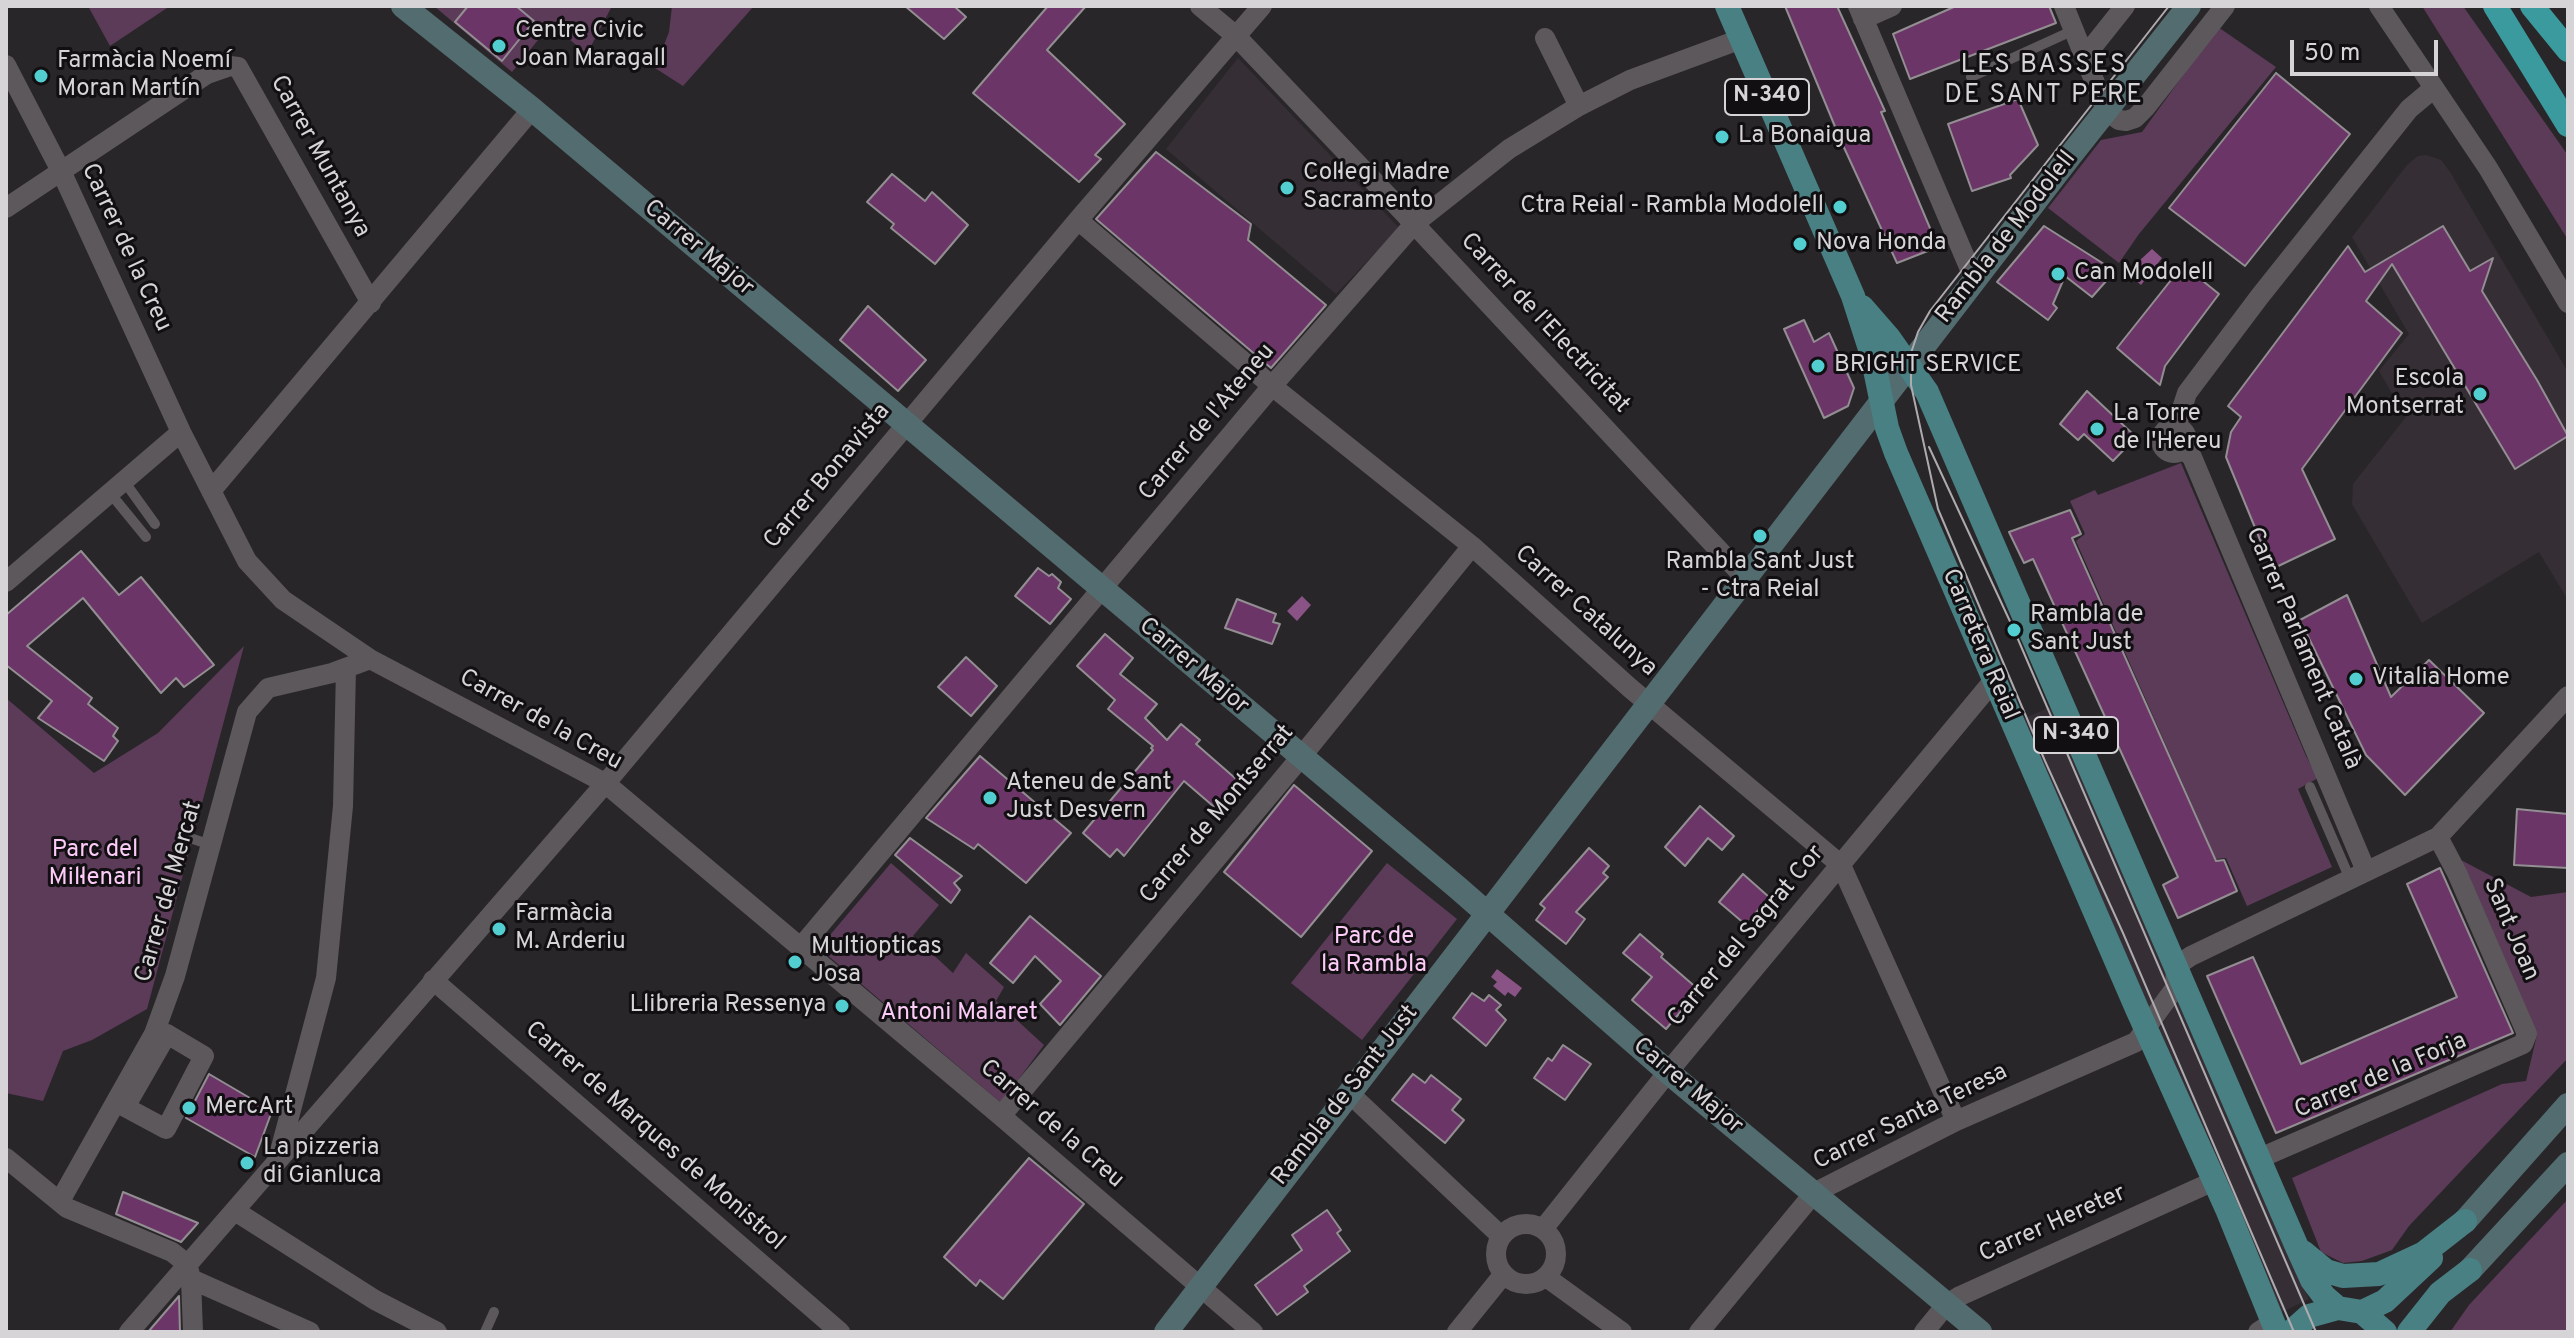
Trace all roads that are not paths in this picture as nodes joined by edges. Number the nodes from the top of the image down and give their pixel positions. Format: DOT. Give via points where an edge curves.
graph roads {
  1 [pos="403,6"];
  2 [pos="1200,6"];
  3 [pos="1262,6"];
  4 [pos="1727,6"];
  5 [pos="1892,6"];
  6 [pos="2064,6"];
  7 [pos="2125,6"];
  8 [pos="2189,6"];
  9 [pos="2225,6"];
  10 [pos="2379,6"];
  11 [pos="2495,6"];
  12 [pos="2532,6"];
  13 [pos="1861,12"];
  14 [pos="2074,30"];
  15 [pos="1236,36"];
  16 [pos="1545,38"];
  17 [pos="1741,39"];
  18 [pos="2568,50"];
  19 [pos="2086,55"];
  20 [pos="6,65"];
  21 [pos="1971,77"];
  22 [pos="2434,88"];
  23 [pos="1579,106"];
  24 [pos="532,109"];
  25 [pos="2106,110"];
  26 [pos="2568,125"];
  27 [pos="61,171"];
  28 [pos="6,208"];
  29 [pos="1078,220"];
  30 [pos="1414,224"];
  31 [pos="1975,281"];
  32 [pos="1853,296"];
  33 [pos="371,303"];
  34 [pos="2568,303"];
  35 [pos="1909,367"];
  36 [pos="1272,386"];
  37 [pos="1881,402"];
  38 [pos="906,424"];
  39 [pos="181,432"];
  40 [pos="117,487"];
  41 [pos="211,491"];
  42 [pos="155,524"];
  43 [pos="146,537"];
  44 [pos="1472,546"];
  45 [pos="1745,578"];
  46 [pos="6,582"];
  47 [pos="1101,590"];
  48 [pos="370,659"];
  49 [pos="346,668"];
  50 [pos="1994,680"];
  51 [pos="2568,696"];
  52 [pos="1649,704"];
  53 [pos="1301,757"];
  54 [pos="605,783"];
  55 [pos="2310,787"];
  56 [pos="2438,837"];
  57 [pos="1841,865"];
  58 [pos="2358,875"];
  59 [pos="1486,915"];
  60 [pos="801,947"];
  61 [pos="2176,966"];
  62 [pos="433,980"];
  63 [pos="2146,1030"];
  64 [pos="2523,1044"];
  65 [pos="1668,1072"];
  66 [pos="1349,1093"];
  67 [pos="2568,1105"];
  68 [pos="1001,1116"];
  69 [pos="1956,1121"];
  70 [pos="166,1129"];
  71 [pos="6,1158"];
  72 [pos="2260,1158"];
  73 [pos="276,1163"];
  74 [pos="2568,1164"];
  75 [pos="2214,1181"];
  76 [pos="1814,1193"];
  77 [pos="60,1201"];
  78 [pos="235,1211"];
  79 [pos="2465,1221"];
  80 [pos="1543,1229"];
  81 [pos="1501,1236"];
  82 [pos="2297,1247"];
  83 [pos="2470,1270"];
  84 [pos="189,1272"];
  85 [pos="1503,1275"];
  86 [pos="1546,1277"];
  87 [pos="1200,1286"];
  88 [pos="1946,1305"];
  89 [pos="2350,1310"];
  90 [pos="494,1312"];
  91 [pos="2275,1330"];
  92 [pos="129,1332"];
  93 [pos="193,1332"];
  94 [pos="310,1332"];
  95 [pos="437,1332"];
  96 [pos="485,1332"];
  97 [pos="840,1332"];
  98 [pos="1166,1332"];
  99 [pos="1253,1332"];
  100 [pos="1457,1332"];
  101 [pos="1622,1332"];
  102 [pos="1699,1332"];
  103 [pos="1924,1332"];
  104 [pos="1980,1332"];
  105 [pos="2385,1332"];
  106 [pos="2409,1332"];
  107 [pos="2428,1332"];
  1 -- 24 [label="street, Carrer Major"];
  2 -- 15 [label="street, Carrer de l'Electricitat"];
  3 -- 15 [label="street, Carrer Bonavista"];
  4 -- 17 [label="main road, Carretera Reial / N-340"];
  5 -- 13 [label="street"];
  6 -- 14 [label="street"];
  7 -- 19 [label="street"];
  8 -- 25 [label="street, Rambla de Modolell"];
  9 -- 25 [label="street" via="2135,118 2119,120"];
  10 -- 22 [label="street"];
  11 -- 26 [label="highway"];
  12 -- 18 [label="highway"];
  13 -- 31 [label="street"];
  14 -- 19 [label="street"];
  14 -- 21 [label="lane"];
  15 -- 29 [label="street, Carrer Bonavista"];
  15 -- 30 [label="street, Carrer de l'Electricitat"];
  16 -- 23 [label="street"];
  17 -- 23 [label="street, Carrer de l'Ateneu" via="1630,80"];
  17 -- 32 [label="main road, Carretera Reial / N-340"];
  19 -- 25 [label="street"];
  20 -- 27 [label="street, Carrer de la Creu"];
  22 -- 34 [label="street"];
  22 -- 58 [label="street, Carrer Parlament Català" via="2409,109 2260,296 2187,393 2176,427 2187,436 2184,450 2192,457"];
  23 -- 30 [label="street, Carrer de l'Ateneu" via="1509,149"];
  24 -- 33 [label="street"];
  24 -- 38 [label="street, Carrer Major"];
  25 -- 31 [label="street, Rambla de Modolell"];
  27 -- 28 [label="street, Carrer Muntanya"];
  27 -- 33 [label="street, Carrer Muntanya" via="207,74 238,67"];
  27 -- 39 [label="street, Carrer de la Creu"];
  29 -- 36 [label="street, Carrer Catalunya"];
  29 -- 38 [label="street, Carrer Bonavista"];
  30 -- 36 [label="street, Carrer de l'Ateneu"];
  30 -- 45 [label="street, Carrer de l'Electricitat"];
  31 -- 35 [label="street, Rambla de Modolell"];
  32 -- 35 [label="main road, Carretera Reial / N-340"];
  32 -- 37 [label="main road, Carretera Reial / N-340"];
  33 -- 41 [label="street"];
  35 -- 37 [label="street, Rambla de Sant Just"];
  35 -- 61 [label="main road, Carretera Reial / N-340" via="1927,392"];
  36 -- 44 [label="street, Carrer Catalunya"];
  36 -- 47 [label="street, Carrer de l'Ateneu"];
  37 -- 45 [label="street, Rambla de Sant Just"];
  37 -- 50 [label="main road, Carretera Reial / N-340" via="1896,453"];
  38 -- 47 [label="street, Carrer Major"];
  38 -- 54 [label="street, Carrer Bonavista"];
  39 -- 40 [label="street"];
  39 -- 41 [label="street, Carrer de la Creu"];
  40 -- 42 [label="lane"];
  40 -- 43 [label="lane"];
  40 -- 46 [label="street"];
  41 -- 48 [label="street, Carrer de la Creu" via="247,561 283,600"];
  44 -- 52 [label="street, Carrer Catalunya"];
  44 -- 53 [label="street, Carrer de Montserrat"];
  45 -- 52 [label="street, Rambla de Sant Just"];
  47 -- 53 [label="street, Carrer Major"];
  47 -- 60 [label="street, Carrer de l'Ateneu"];
  48 -- 49 [label="street, Carrer del Mercat"];
  48 -- 54 [label="street, Carrer de la Creu"];
  49 -- 73 [label="street" via="343,806 326,978"];
  49 -- 77 [label="street, Carrer del Mercat" via="268,688 247,712 202,842 175,976 154,1034"];
  50 -- 57 [label="street, Carrer del Sagrat Cor"];
  50 -- 63 [label="main road, Carretera Reial / N-340"];
  51 -- 56 [label="street"];
  52 -- 57 [label="street, Carrer Catalunya"];
  52 -- 59 [label="street, Rambla de Sant Just"];
  53 -- 59 [label="street, Carrer Major"];
  53 -- 68 [label="street, Carrer de Montserrat"];
  54 -- 60 [label="street, Carrer de la Creu"];
  54 -- 62 [label="street, Carrer Bonavista"];
  55 -- 58 [label="lane"];
  56 -- 58 [label="street"];
  56 -- 64 [label="street, Sant Joan" via="2527,1034"];
  57 -- 65 [label="street, Carrer del Sagrat Cor"];
  57 -- 69 [label="street, Carrer Catalunya"];
  58 -- 61 [label="street"];
  59 -- 65 [label="street, Carrer Major"];
  59 -- 66 [label="street, Rambla de Sant Just"];
  60 -- 68 [label="street, Carrer de la Creu"];
  61 -- 63 [label="street" via="2175,988"];
  61 -- 72 [label="main road, Carretera Reial / N-340"];
  62 -- 73 [label="street, Carrer Bonavista"];
  62 -- 97 [label="street, Carrer de Marques de Monistrol"];
  63 -- 69 [label="street, Carrer Santa Teresa" via="2123,1049"];
  63 -- 75 [label="main road, Carretera Reial / N-340"];
  64 -- 72 [label="street, Carrer de la Forja"];
  65 -- 76 [label="street, Carrer Major"];
  65 -- 80 [label="street, Carrer del Sagrat Cor"];
  66 -- 81 [label="street"];
  66 -- 87 [label="street, Rambla de Sant Just"];
  67 -- 79 [label="street"];
  68 -- 87 [label="street, Carrer de la Creu"];
  69 -- 76 [label="street, Carrer Santa Teresa"];
  70 -- 70 [label="street" via="125,1107 167,1034 204,1056"];
  71 -- 77 [label="street"];
  72 -- 82 [label="main road, Carretera Reial / N-340"];
  73 -- 78 [label="street, Carrer Bonavista"];
  74 -- 83 [label="street"];
  75 -- 88 [label="street, Carrer Hereter"];
  75 -- 91 [label="main road, Carretera Reial / N-340"];
  76 -- 88 [label="street, Carrer Major"];
  76 -- 102 [label="street, Carrer Santa Teresa"];
  77 -- 84 [label="street" via="172,1252"];
  78 -- 84 [label="street, Carrer Bonavista"];
  78 -- 95 [label="street" via="375,1300"];
  79 -- 82 [label="main road" via="2424,1253 2379,1274 2343,1276 2326,1271"];
  79 -- 89 [label="main road" via="2385,1301"];
  80 -- 81 [label="street" via="1521,1225"];
  80 -- 86 [label="street" via="1556,1252"];
  81 -- 85 [label="street" via="1495,1256"];
  82 -- 89 [label="main road, Carretera Reial / N-340" via="2324,1296"];
  83 -- 106 [label="main road" via="2440,1293"];
  83 -- 107 [label="main road"];
  84 -- 92 [label="street"];
  84 -- 93 [label="street"];
  84 -- 94 [label="street"];
  85 -- 86 [label="street" via="1524,1285"];
  85 -- 100 [label="street"];
  86 -- 101 [label="street"];
  87 -- 98 [label="street, Rambla de Sant Just"];
  87 -- 99 [label="street, Carrer de la Creu"];
  88 -- 103 [label="street, Carrer Hereter"];
  88 -- 104 [label="street, Carrer Major"];
  89 -- 91 [label="main road, N-340" via="2309,1316"];
  89 -- 105 [label="main road, N-340"];
  90 -- 96 [label="lane"];
}
